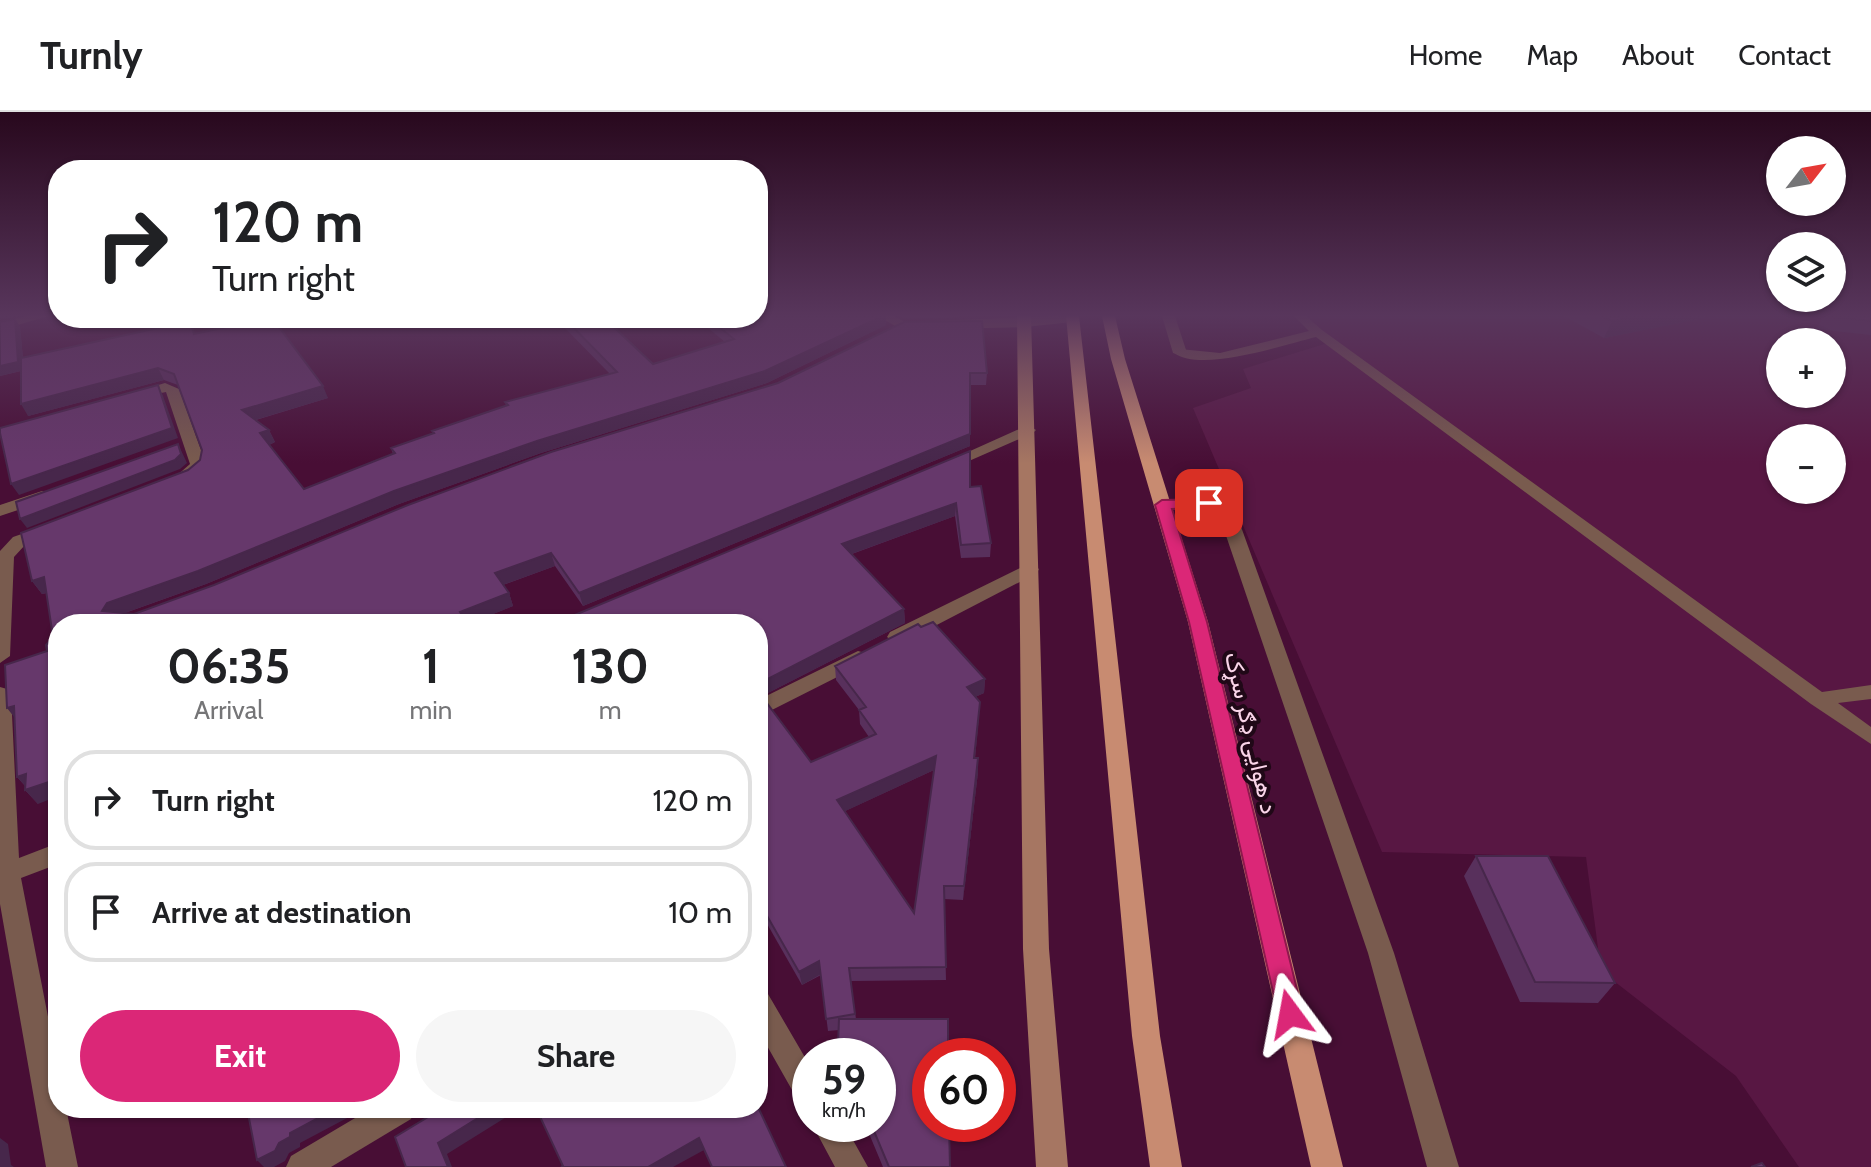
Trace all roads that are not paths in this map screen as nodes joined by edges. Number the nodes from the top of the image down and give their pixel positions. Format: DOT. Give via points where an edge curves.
graph roads {
  1 [pos="1026,365"];
  2 [pos="1077,365"];
  3 [pos="1120,365"];
  4 [pos="1362,365"];
  5 [pos="114,400"];
  6 [pos="1028,430"];
  7 [pos="934,471"];
  8 [pos="159,486"];
  9 [pos="58,490"];
  10 [pos="1162,505"];
  11 [pos="0,511"];
  12 [pos="61,524"];
  13 [pos="1030,569"];
  14 [pos="1,613"];
  15 [pos="5,663"];
  16 [pos="1871,692"];
  17 [pos="0,694"];
  18 [pos="1818,699"];
  19 [pos="768,704"];
  20 [pos="1871,737"];
  21 [pos="48,857"];
  22 [pos="3,874"];
  23 [pos="768,1020"];
  24 [pos="792,1062"];
  25 [pos="48,1097"];
  26 [pos="52,1118"];
  27 [pos="383,1118"];
  28 [pos="837,1142"];
  29 [pos="62,1167"];
  30 [pos="302,1167"];
  31 [pos="852,1167"];
  32 [pos="1052,1167"];
  33 [pos="1166,1167"];
  34 [pos="1327,1167"];
  35 [pos="1443,1167"];
  1 -- 6 [label="street"];
  2 -- 33 [label="main road" via="1146,1036"];
  3 -- 10 [label="main road, د هوایی ډګر سړک"];
  4 -- 18 [label="lane"];
  5 -- 8 [label="street" via="172,389 181,446 198,464 197,470"];
  6 -- 7 [label="street"];
  6 -- 13 [label="street"];
  9 -- 11 [label="street"];
  10 -- 34 [label="main road, د هوایی ډګر سړک" via="1198,622"];
  10 -- 35 [label="street" via="1219,504 1226,510 1381,953"];
  12 -- 14 [label="street" via="19,541 5,556"];
  13 -- 19 [label="street"];
  13 -- 32 [label="street" via="1036,949"];
  14 -- 15 [label="street"];
  16 -- 18 [label="lane"];
  17 -- 22 [label="street"];
  18 -- 20 [label="lane"];
  21 -- 22 [label="street"];
  22 -- 25 [label="street"];
  23 -- 24 [label="street"];
  26 -- 29 [label="street"];
  27 -- 30 [label="street"];
  28 -- 31 [label="street"];
}
